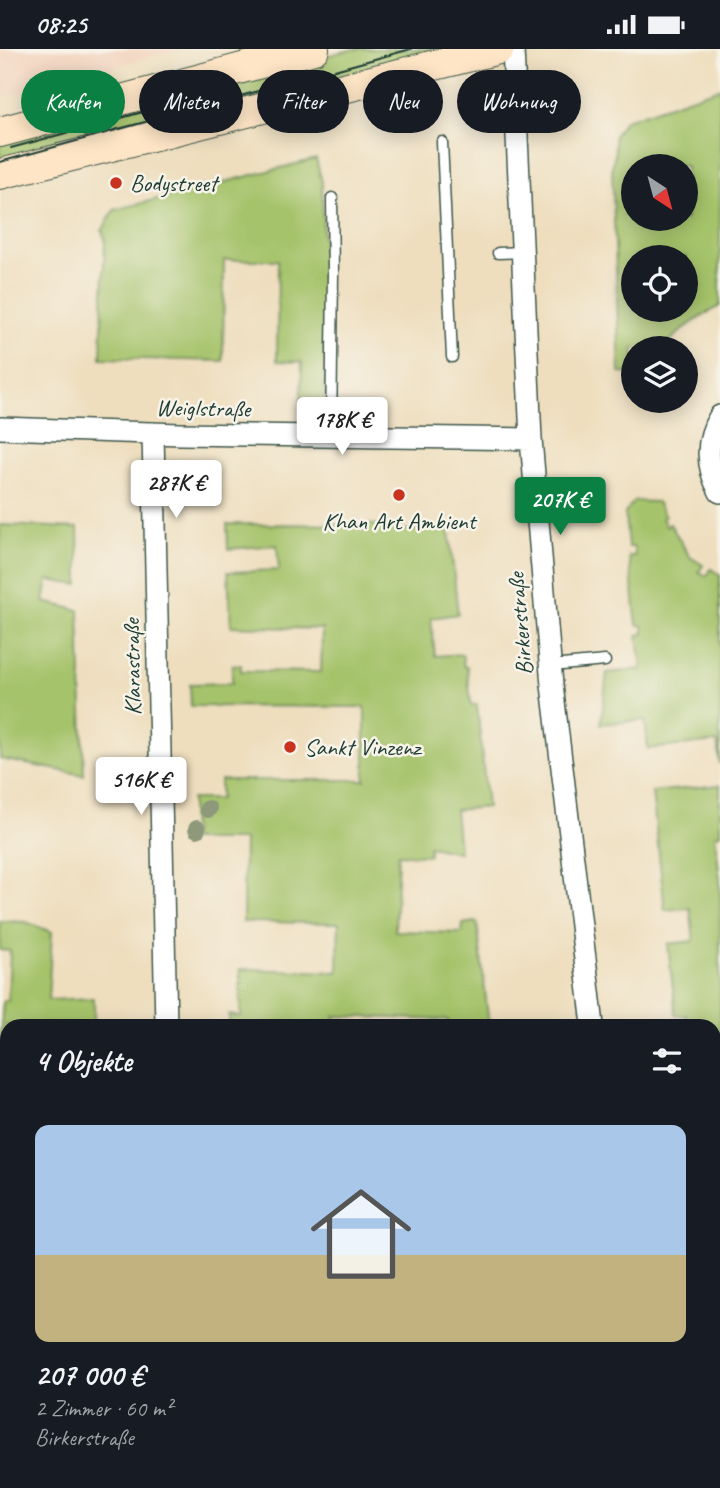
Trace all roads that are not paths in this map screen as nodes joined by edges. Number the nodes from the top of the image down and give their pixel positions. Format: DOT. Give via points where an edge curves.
graph roads {
  1 [pos="314,49"];
  2 [pos="499,49"];
  3 [pos="513,49"];
  4 [pos="0,132"];
  5 [pos="442,142"];
  6 [pos="0,174"];
  7 [pos="332,198"];
  8 [pos="523,252"];
  9 [pos="498,253"];
  10 [pos="453,357"];
  11 [pos="720,416"];
  12 [pos="0,428"];
  13 [pos="153,433"];
  14 [pos="331,436"];
  15 [pos="531,439"];
  16 [pos="720,492"];
  17 [pos="605,661"];
  18 [pos="551,666"];
  19 [pos="166,1019"];
  20 [pos="592,1019"];
  1 -- 4 [label="main road"];
  2 -- 6 [label="main road"];
  3 -- 8 [label="street, Birkerstraße"];
  5 -- 10 [label="lane"];
  7 -- 14 [label="lane"];
  8 -- 9 [label="lane"];
  8 -- 15 [label="street, Birkerstraße"];
  11 -- 16 [label="street" via="709,446 710,467"];
  12 -- 13 [label="street, Weiglstraße"];
  13 -- 14 [label="street, Weiglstraße"];
  13 -- 19 [label="street, Klarastraße"];
  14 -- 15 [label="street, Weiglstraße"];
  15 -- 18 [label="street, Birkerstraße"];
  17 -- 18 [label="lane"];
  18 -- 20 [label="street, Birkerstraße"];
}
